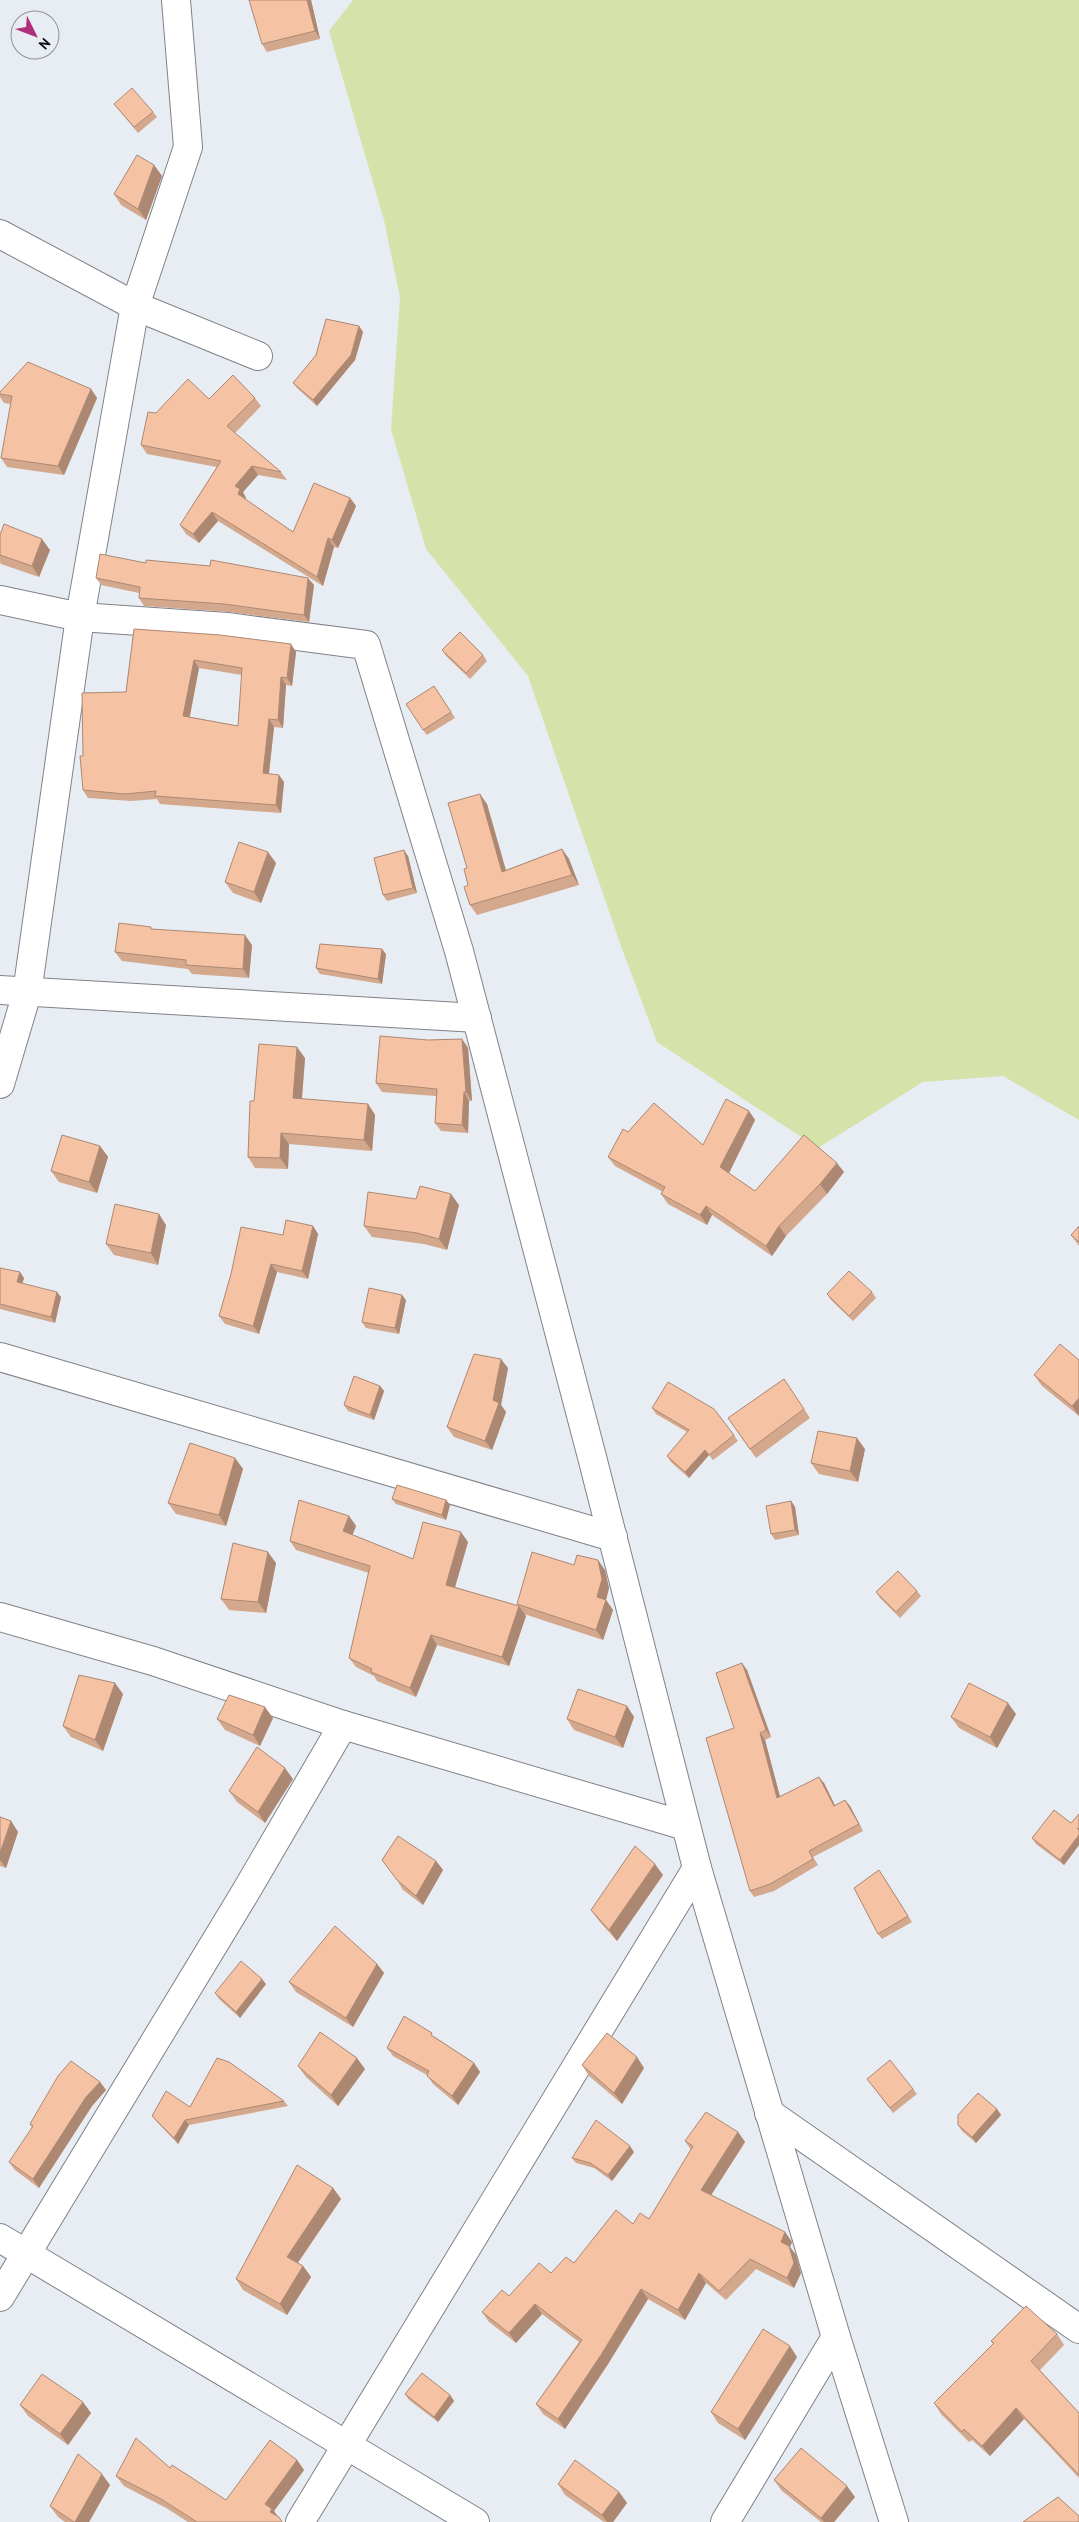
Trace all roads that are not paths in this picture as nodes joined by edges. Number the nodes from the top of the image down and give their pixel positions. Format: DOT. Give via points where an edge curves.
graph roads {
  1 [pos="176,0"];
  2 [pos="0,234"];
  3 [pos="135,306"];
  4 [pos="258,356"];
  5 [pos="0,600"];
  6 [pos="80,617"];
  7 [pos="0,990"];
  8 [pos="26,993"];
  9 [pos="477,1018"];
  10 [pos="0,1084"];
  11 [pos="0,1357"];
  12 [pos="613,1537"];
  13 [pos="0,1617"];
  14 [pos="343,1725"];
  15 [pos="686,1826"];
  16 [pos="697,1868"];
  17 [pos="769,2113"];
  18 [pos="0,2238"];
  19 [pos="26,2254"];
  20 [pos="0,2297"];
  21 [pos="1079,2329"];
  22 [pos="836,2337"];
  23 [pos="346,2447"];
  24 [pos="300,2522"];
  25 [pos="475,2522"];
  26 [pos="725,2522"];
  27 [pos="894,2522"];
  1 -- 3 [label="street" via="188,147"];
  2 -- 3 [label="street"];
  3 -- 4 [label="street"];
  3 -- 6 [label="street"];
  5 -- 6 [label="street"];
  6 -- 8 [label="street"];
  6 -- 9 [label="street" via="227,627 366,645"];
  7 -- 8 [label="street"];
  8 -- 9 [label="street"];
  8 -- 10 [label="street"];
  9 -- 12 [label="street"];
  11 -- 12 [label="street"];
  12 -- 15 [label="street"];
  13 -- 14 [label="street" via="154,1661"];
  14 -- 15 [label="street"];
  14 -- 19 [label="street"];
  15 -- 16 [label="street"];
  16 -- 17 [label="street"];
  16 -- 23 [label="street"];
  17 -- 21 [label="street"];
  17 -- 22 [label="street"];
  18 -- 19 [label="street"];
  19 -- 20 [label="street"];
  19 -- 23 [label="street"];
  22 -- 26 [label="street"];
  22 -- 27 [label="street"];
  23 -- 24 [label="street"];
  23 -- 25 [label="street"];
}
